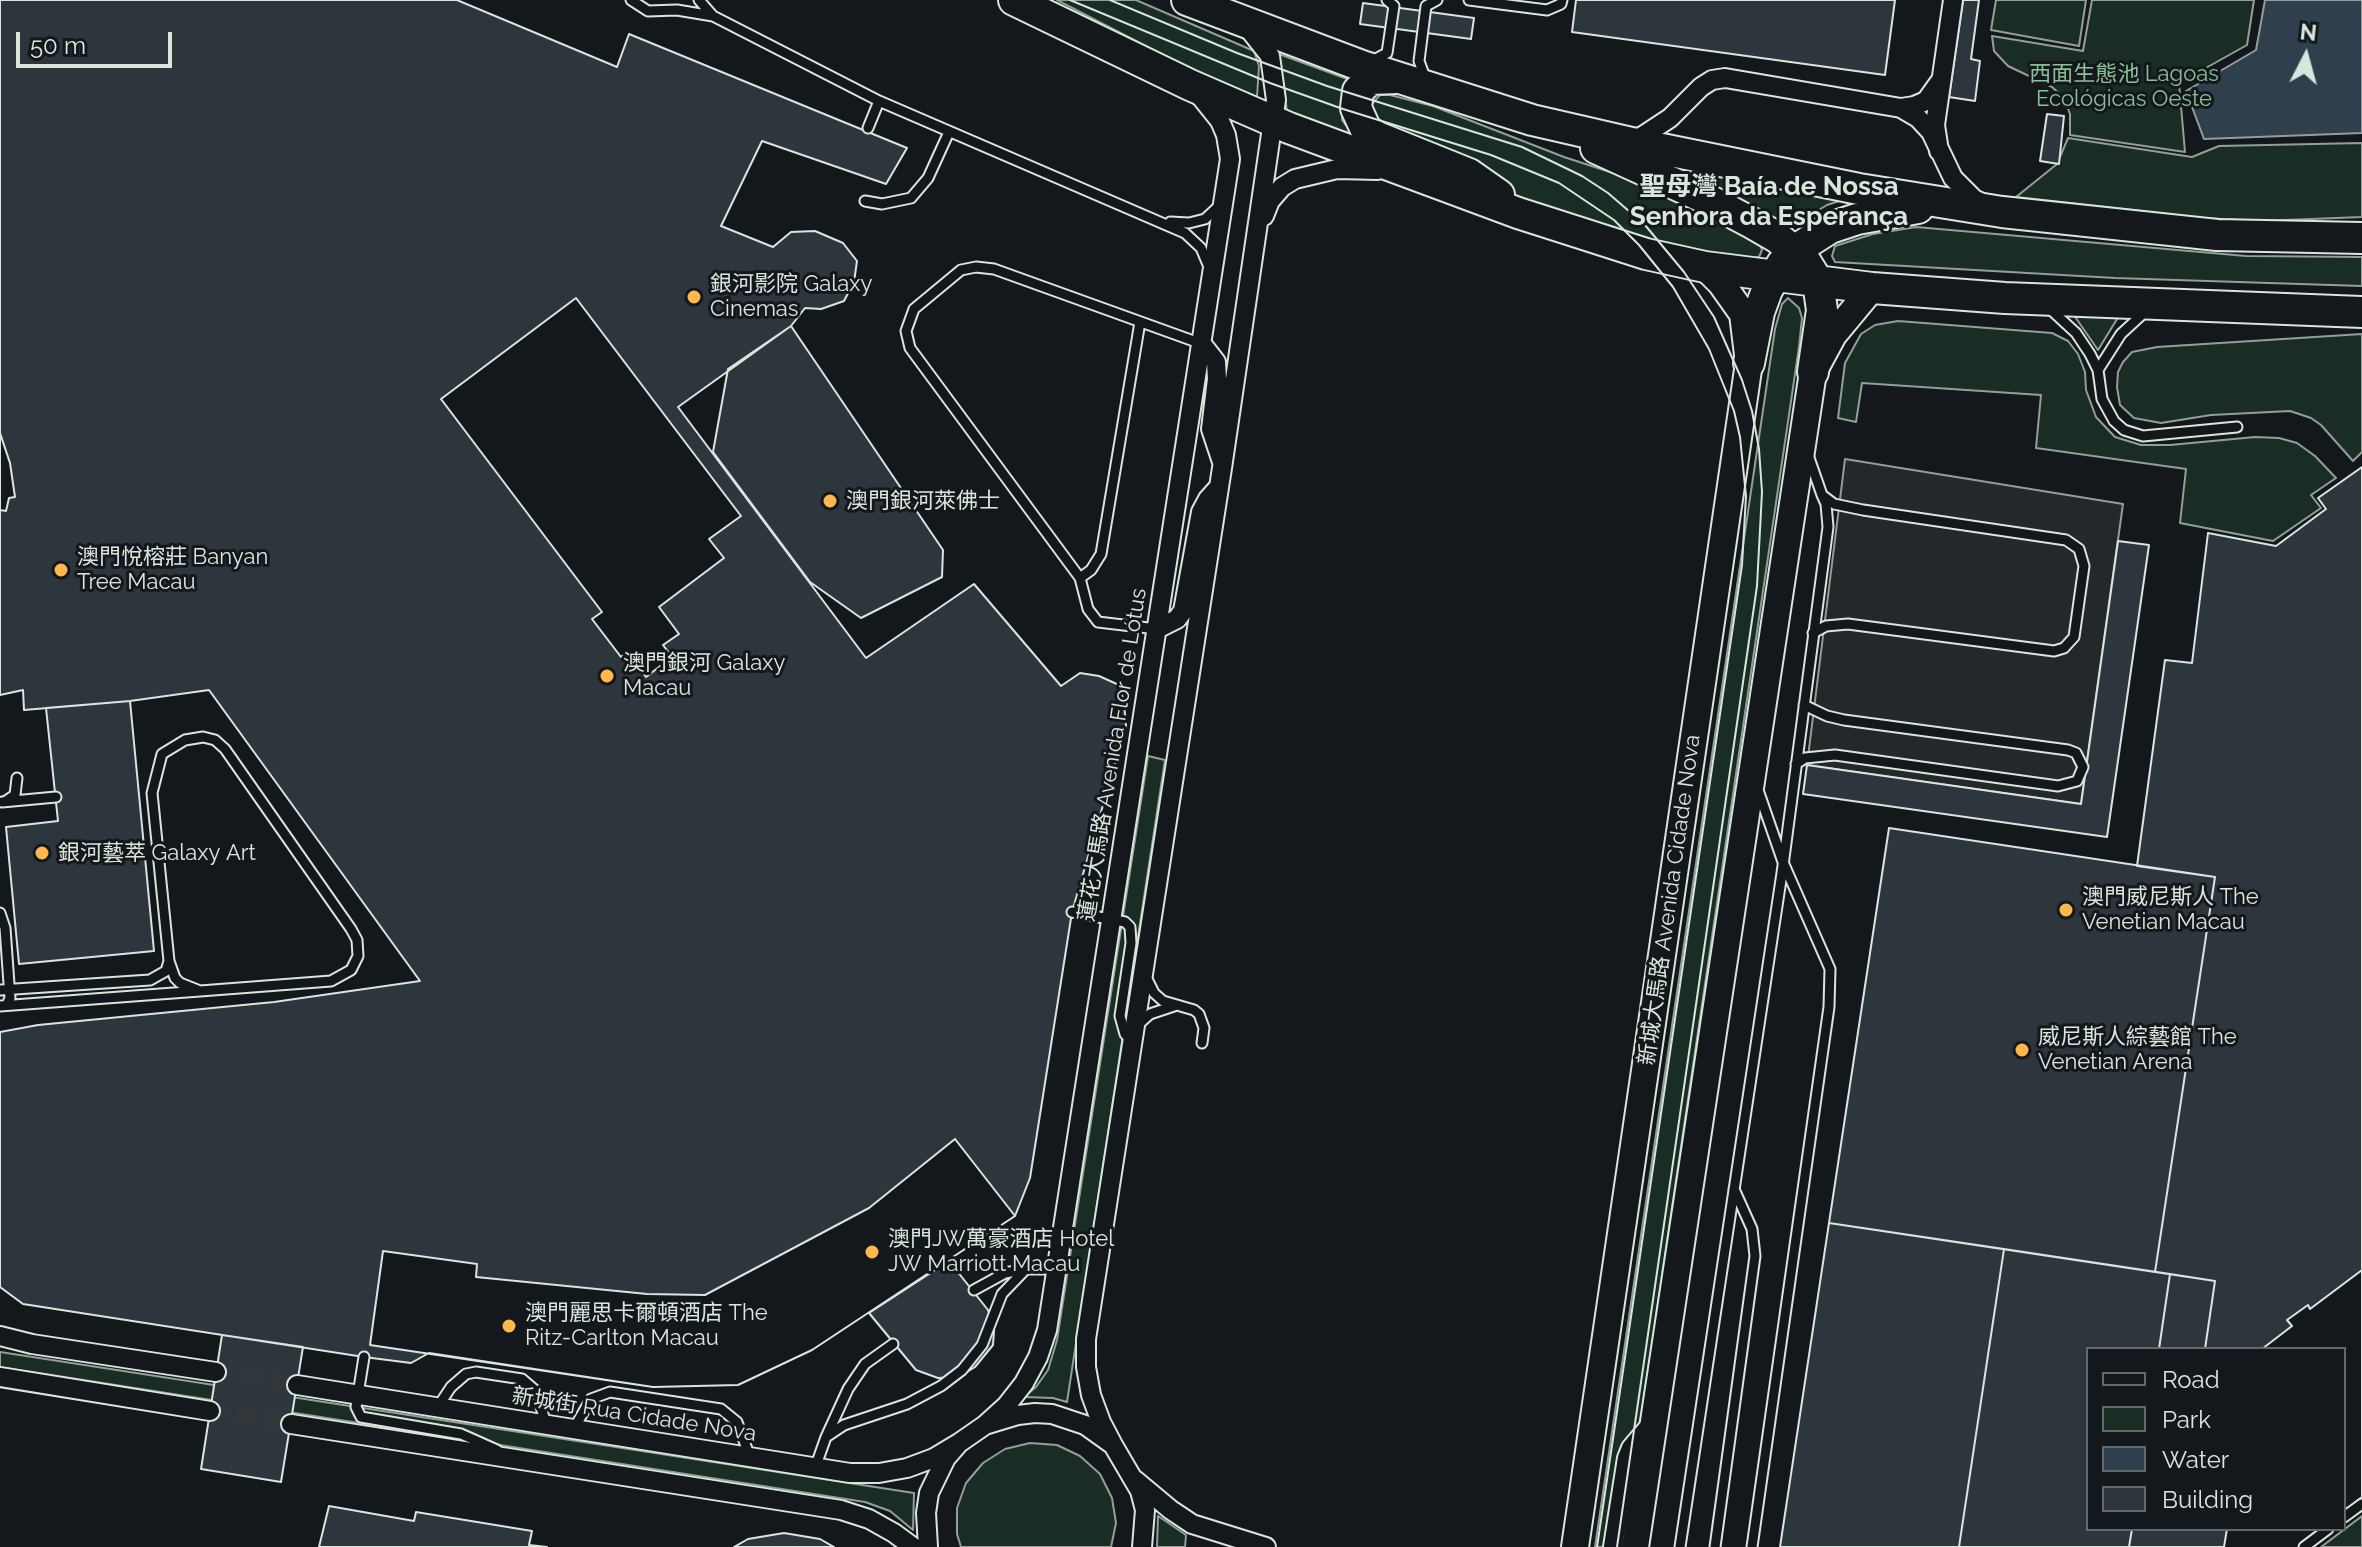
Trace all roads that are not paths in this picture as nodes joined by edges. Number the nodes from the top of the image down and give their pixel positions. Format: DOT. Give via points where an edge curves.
graph roads {
  1 [pos="631,0"];
  2 [pos="699,0"];
  3 [pos="1014,0"];
  4 [pos="1187,0"];
  5 [pos="1387,0"];
  6 [pos="1437,0"];
  7 [pos="1469,0"];
  8 [pos="1562,0"];
  9 [pos="1953,0"];
  10 [pos="713,16"];
  11 [pos="1237,19"];
  12 [pos="1362,66"];
  13 [pos="1398,79"];
  14 [pos="1941,80"];
  15 [pos="1190,85"];
  16 [pos="1437,91"];
  17 [pos="879,101"];
  18 [pos="1901,108"];
  19 [pos="1532,120"];
  20 [pos="1273,122"];
  21 [pos="868,128"];
  22 [pos="949,132"];
  23 [pos="1632,143"];
  24 [pos="1939,151"];
  25 [pos="1405,173"];
  26 [pos="1224,200"];
  27 [pos="865,201"];
  28 [pos="1956,205"];
  29 [pos="2002,212"];
  30 [pos="1518,213"];
  31 [pos="1150,220"];
  32 [pos="1258,232"];
  33 [pos="2362,238"];
  34 [pos="1794,251"];
  35 [pos="1705,267"];
  36 [pos="1775,276"];
  37 [pos="1818,282"];
  38 [pos="1212,284"];
  39 [pos="1872,288"];
  40 [pos="2028,298"];
  41 [pos="2152,305"];
  42 [pos="2362,312"];
  43 [pos="1140,322"];
  44 [pos="1202,344"];
  45 [pos="1749,363"];
  46 [pos="2098,370"];
  47 [pos="1813,372"];
  48 [pos="2237,427"];
  49 [pos="1803,441"];
  50 [pos="1221,477"];
  51 [pos="1822,495"];
  52 [pos="1080,578"];
  53 [pos="1157,629"];
  54 [pos="1813,633"];
  55 [pos="1804,705"];
  56 [pos="1796,764"];
  57 [pos="1753,775"];
  58 [pos="17,778"];
  59 [pos="56,797"];
  60 [pos="1,802"];
  61 [pos="1783,862"];
  62 [pos="1072,912"];
  63 [pos="0,913"];
  64 [pos="1112,919"];
  65 [pos="169,961"];
  66 [pos="1143,970"];
  67 [pos="5,990"];
  68 [pos="200,991"];
  69 [pos="4,1006"];
  70 [pos="1174,1006"];
  71 [pos="1133,1035"];
  72 [pos="1202,1043"];
  73 [pos="1734,1189"];
  74 [pos="1026,1269"];
  75 [pos="1057,1269"];
  76 [pos="974,1290"];
  77 [pos="0,1338"];
  78 [pos="893,1344"];
  79 [pos="364,1357"];
  80 [pos="216,1372"];
  81 [pos="0,1377"];
  82 [pos="297,1385"];
  83 [pos="358,1395"];
  84 [pos="437,1408"];
  85 [pos="210,1411"];
  86 [pos="1654,1420"];
  87 [pos="291,1424"];
  88 [pos="546,1425"];
  89 [pos="985,1425"];
  90 [pos="573,1430"];
  91 [pos="826,1437"];
  92 [pos="959,1443"];
  93 [pos="1113,1445"];
  94 [pos="750,1457"];
  95 [pos="518,1459"];
  96 [pos="815,1468"];
  97 [pos="1133,1478"];
  98 [pos="1580,1508"];
  99 [pos="2325,1531"];
  100 [pos="913,1547"];
  101 [pos="928,1547"];
  102 [pos="1142,1547"];
  103 [pos="1266,1547"];
  104 [pos="1559,1547"];
  105 [pos="1575,1547"];
  106 [pos="1613,1547"];
  107 [pos="1635,1547"];
  108 [pos="1680,1547"];
  109 [pos="1715,1547"];
  110 [pos="1752,1547"];
  111 [pos="2304,1547"];
  1 -- 10 [label="lane" via="648,11"];
  2 -- 10 [label="lane"];
  3 -- 15 [label="main road"];
  4 -- 11 [label="main road"];
  5 -- 12 [label="lane" via="1394,6 1387,53"];
  6 -- 16 [label="lane" via="1426,6 1419,61"];
  7 -- 8 [label="lane" via="1547,10"];
  9 -- 14 [label="street"];
  10 -- 17 [label="lane"];
  11 -- 12 [label="main road"];
  11 -- 20 [label="street" via="1270,56 1276,90"];
  12 -- 13 [label="main road"];
  13 -- 16 [label="main road"];
  13 -- 30 [label="main road" via="1370,79 1358,91 1356,108 1366,130 1484,182"];
  14 -- 18 [label="street" via="1926,101"];
  14 -- 24 [label="street" via="1935,125"];
  15 -- 20 [label="main road"];
  15 -- 26 [label="street, 蓮花大馬路 Avenida Flor de Lótus" via="1226,135 1230,159"];
  16 -- 19 [label="main road"];
  17 -- 21 [label="lane"];
  17 -- 22 [label="lane"];
  18 -- 23 [label="street" via="1725,78 1701,87 1670,118"];
  18 -- 24 [label="street" via="1931,132"];
  19 -- 23 [label="main road"];
  19 -- 34 [label="main road" via="1701,196"];
  20 -- 25 [label="main road"];
  20 -- 32 [label="street"];
  22 -- 27 [label="lane" via="928,178 911,198 882,204"];
  22 -- 31 [label="lane"];
  23 -- 28 [label="main road"];
  24 -- 29 [label="street" via="1953,178 1974,199"];
  25 -- 30 [label="main road"];
  25 -- 32 [label="street" via="1337,169 1295,179 1270,201"];
  26 -- 31 [label="lane" via="1197,222"];
  26 -- 38 [label="street, 蓮花大馬路 Avenida Flor de Lótus"];
  28 -- 29 [label="main road"];
  28 -- 34 [label="main road" via="1857,219 1815,235"];
  29 -- 33 [label="main road" via="2217,235"];
  30 -- 35 [label="main road"];
  31 -- 38 [label="lane" via="1193,239 1206,257"];
  32 -- 50 [label="street"];
  34 -- 36 [label="main road"];
  34 -- 37 [label="main road"];
  35 -- 36 [label="main road"];
  35 -- 45 [label="main road, 新城大馬路 Avenida Cidade Nova" via="1743,314"];
  36 -- 37 [label="main road"];
  36 -- 45 [label="main road" via="1759,312"];
  37 -- 39 [label="main road"];
  37 -- 47 [label="main road" via="1822,310"];
  38 -- 44 [label="street, 蓮花大馬路 Avenida Flor de Lótus"];
  39 -- 40 [label="main road"];
  39 -- 47 [label="main road" via="1833,335"];
  40 -- 41 [label="main road"];
  40 -- 46 [label="lane" via="2049,308 2076,333"];
  41 -- 42 [label="main road"];
  41 -- 46 [label="lane" via="2121,334"];
  43 -- 44 [label="lane"];
  43 -- 52 [label="lane" via="1101,554"];
  43 -- 52 [label="lane" via="976,267 961,270 914,309 906,331 910,348"];
  44 -- 50 [label="street" via="1216,362 1211,429"];
  44 -- 53 [label="street, 蓮花大馬路 Avenida Flor de Lótus"];
  45 -- 98 [label="main road, 新城大馬路 Avenida Cidade Nova"];
  46 -- 48 [label="lane" via="2102,399 2124,430 2158,436"];
  47 -- 49 [label="main road"];
  49 -- 51 [label="lane"];
  49 -- 57 [label="main road"];
  50 -- 53 [label="street" via="1201,512 1183,611"];
  50 -- 66 [label="street"];
  51 -- 54 [label="lane" via="1828,527"];
  51 -- 54 [label="lane" via="1847,508 2066,540 2079,549 2084,566 2074,637 2054,651 1848,624"];
  52 -- 53 [label="lane" via="1088,609 1098,622"];
  53 -- 64 [label="street, 蓮花大馬路 Avenida Flor de Lótus"];
  54 -- 55 [label="lane"];
  55 -- 56 [label="lane"];
  55 -- 56 [label="lane" via="1844,720 2068,750 2083,767 2077,781 2058,786 1835,755"];
  56 -- 61 [label="lane"];
  57 -- 61 [label="lane"];
  57 -- 86 [label="main road"];
  58 -- 60 [label="lane" via="15,795"];
  59 -- 60 [label="lane"];
  61 -- 73 [label="lane"];
  61 -- 110 [label="lane" via="1830,969 1829,994"];
  62 -- 64 [label="lane"];
  63 -- 67 [label="lane" via="5,928"];
  64 -- 71 [label="lane" via="1130,927 1120,1016 1125,1034"];
  64 -- 75 [label="street, 蓮花大馬路 Avenida Flor de Lótus"];
  65 -- 67 [label="lane" via="166,971 150,980"];
  65 -- 68 [label="lane" via="180,983"];
  65 -- 68 [label="lane" via="153,785 162,754 185,740 203,737 225,749 351,929 358,956 351,970 331,981"];
  66 -- 70 [label="lane" via="1154,993"];
  66 -- 71 [label="street"];
  67 -- 69 [label="lane"];
  68 -- 69 [label="lane"];
  70 -- 71 [label="lane" via="1150,1014"];
  70 -- 72 [label="lane" via="1199,1014"];
  71 -- 93 [label="street" via="1086,1339 1091,1395"];
  73 -- 108 [label="lane"];
  73 -- 109 [label="lane" via="1752,1229 1755,1256"];
  74 -- 75 [label="lane"];
  74 -- 76 [label="lane" via="1005,1273"];
  74 -- 91 [label="lane" via="1002,1294 982,1345 962,1370 907,1404 844,1425"];
  75 -- 89 [label="street, 蓮花大馬路 Avenida Flor de Lótus" via="1038,1357 1024,1383"];
  77 -- 80 [label="street"];
  78 -- 91 [label="lane" via="865,1364"];
  79 -- 83 [label="lane"];
  81 -- 85 [label="street"];
  82 -- 83 [label="street, 新城街 Rua Cidade Nova"];
  83 -- 84 [label="street, 新城街 Rua Cidade Nova"];
  83 -- 95 [label="lane" via="356,1411 364,1418 461,1434"];
  84 -- 88 [label="street, 新城街 Rua Cidade Nova"];
  84 -- 88 [label="lane" via="457,1379 476,1372 522,1379 541,1402"];
  86 -- 106 [label="street" via="1627,1458"];
  86 -- 107 [label="main road"];
  87 -- 95 [label="street"];
  88 -- 90 [label="street, 新城街 Rua Cidade Nova"];
  89 -- 92 [label="street"];
  89 -- 93 [label="street" via="1018,1415 1052,1414 1085,1425"];
  90 -- 94 [label="street, 新城街 Rua Cidade Nova"];
  90 -- 94 [label="lane" via="591,1399 610,1392 624,1394 721,1409 737,1422"];
  91 -- 96 [label="lane"];
  92 -- 96 [label="street, 新城街 Rua Cidade Nova" via="934,1458 879,1473"];
  92 -- 101 [label="street" via="929,1493"];
  93 -- 97 [label="street"];
  94 -- 96 [label="street, 新城街 Rua Cidade Nova"];
  95 -- 100 [label="street" via="841,1510 869,1519"];
  97 -- 102 [label="street" via="1145,1510"];
  97 -- 103 [label="street" via="1192,1524"];
  98 -- 104 [label="street"];
  98 -- 105 [label="main road, 新城大馬路 Avenida Cidade Nova"];
  99 -- 111 [label="lane"];
}
